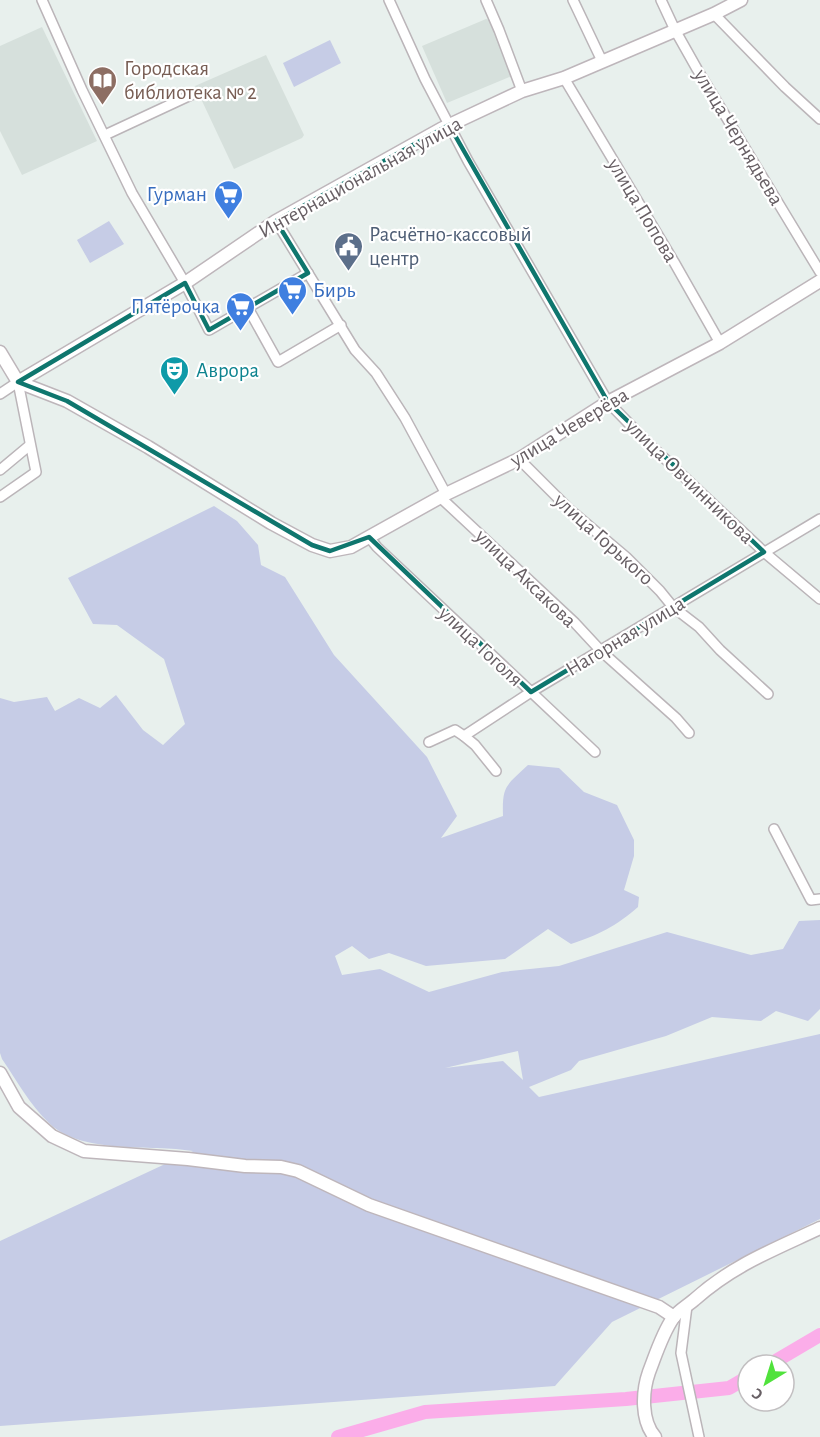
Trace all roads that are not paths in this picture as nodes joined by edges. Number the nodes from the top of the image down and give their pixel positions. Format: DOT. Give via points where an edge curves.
graph roads {
  1 [pos="42,0"];
  2 [pos="390,0"];
  3 [pos="486,0"];
  4 [pos="573,0"];
  5 [pos="661,0"];
  6 [pos="741,0"];
  7 [pos="714,14"];
  8 [pos="675,30"];
  9 [pos="602,61"];
  10 [pos="564,78"];
  11 [pos="522,91"];
  12 [pos="193,94"];
  13 [pos="820,119"];
  14 [pos="449,125"];
  15 [pos="105,135"];
  16 [pos="276,221"];
  17 [pos="820,272"];
  18 [pos="308,273"];
  19 [pos="820,281"];
  20 [pos="185,283"];
  21 [pos="248,308"];
  22 [pos="341,325"];
  23 [pos="720,343"];
  24 [pos="0,352"];
  25 [pos="18,382"];
  26 [pos="0,394"];
  27 [pos="608,402"];
  28 [pos="30,445"];
  29 [pos="519,459"];
  30 [pos="0,470"];
  31 [pos="443,496"];
  32 [pos="0,497"];
  33 [pos="820,519"];
  34 [pos="369,537"];
  35 [pos="764,552"];
  36 [pos="820,599"];
  37 [pos="673,607"];
  38 [pos="601,651"];
  39 [pos="531,692"];
  40 [pos="768,694"];
  41 [pos="689,733"];
  42 [pos="464,736"];
  43 [pos="429,742"];
  44 [pos="595,752"];
  45 [pos="496,771"];
  46 [pos="774,829"];
  47 [pos="820,899"];
  48 [pos="0,1074"];
  49 [pos="820,1228"];
  50 [pos="687,1306"];
  51 [pos="674,1317"];
  52 [pos="656,1437"];
  53 [pos="699,1437"];
  1 -- 15 [label="street"];
  2 -- 14 [label="street, улица Овчинникова"];
  3 -- 11 [label="street"];
  4 -- 9 [label="street"];
  5 -- 8 [label="street, улица Чернядьева"];
  6 -- 7 [label="street, Интернациональная улица"];
  7 -- 8 [label="street, Интернациональная улица"];
  7 -- 13 [label="street"];
  8 -- 9 [label="street, Интернациональная улица"];
  8 -- 17 [label="street, улица Чернядьева"];
  9 -- 10 [label="street, Интернациональная улица"];
  10 -- 11 [label="street, Интернациональная улица"];
  10 -- 23 [label="street, улица Попова"];
  11 -- 14 [label="street, Интернациональная улица"];
  12 -- 15 [label="street"];
  14 -- 16 [label="street, Интернациональная улица"];
  14 -- 27 [label="street, улица Овчинникова"];
  15 -- 20 [label="street" via="132,193"];
  16 -- 18 [label="street, улица Аксакова"];
  16 -- 20 [label="street, Интернациональная улица"];
  18 -- 21 [label="street"];
  18 -- 22 [label="street, улица Аксакова"];
  19 -- 23 [label="street, улица Чеверёва"];
  20 -- 21 [label="street" via="208,330"];
  20 -- 25 [label="street, Интернациональная улица"];
  21 -- 22 [label="street" via="278,362"];
  22 -- 31 [label="street, улица Аксакова" via="399,409"];
  23 -- 27 [label="street, улица Чеверёва"];
  24 -- 25 [label="street"];
  25 -- 26 [label="street, Интернациональная улица"];
  25 -- 28 [label="street"];
  25 -- 34 [label="street, улица Чеверёва" via="67,401 312,545 330,551 351,547"];
  27 -- 29 [label="street, улица Чеверёва"];
  27 -- 35 [label="street, улица Овчинникова"];
  28 -- 30 [label="street"];
  28 -- 32 [label="street" via="36,472"];
  29 -- 31 [label="street, улица Чеверёва"];
  29 -- 37 [label="street, улица Горького" via="569,509 626,557"];
  31 -- 34 [label="street, улица Чеверёва"];
  31 -- 38 [label="street, улица Аксакова"];
  33 -- 35 [label="street, Нагорная улица"];
  34 -- 39 [label="street, улица Гоголя"];
  35 -- 36 [label="street, улица Овчинникова"];
  35 -- 37 [label="street, Нагорная улица"];
  37 -- 38 [label="street, Нагорная улица"];
  37 -- 40 [label="street, улица Горького"];
  38 -- 39 [label="street, Нагорная улица"];
  38 -- 41 [label="street, улица Аксакова"];
  39 -- 42 [label="street, Нагорная улица"];
  39 -- 44 [label="street, улица Гоголя"];
  42 -- 43 [label="street, Нагорная улица" via="455,730"];
  42 -- 45 [label="street"];
  46 -- 47 [label="street" via="811,900"];
  48 -- 51 [label="street" via="20,1107 52,1136 84,1151 281,1167 369,1206 659,1307"];
  49 -- 50 [label="street" via="747,1261"];
  50 -- 51 [label="street"];
  50 -- 53 [label="street" via="681,1353"];
  51 -- 52 [label="street" via="645,1384 648,1429"];
}
